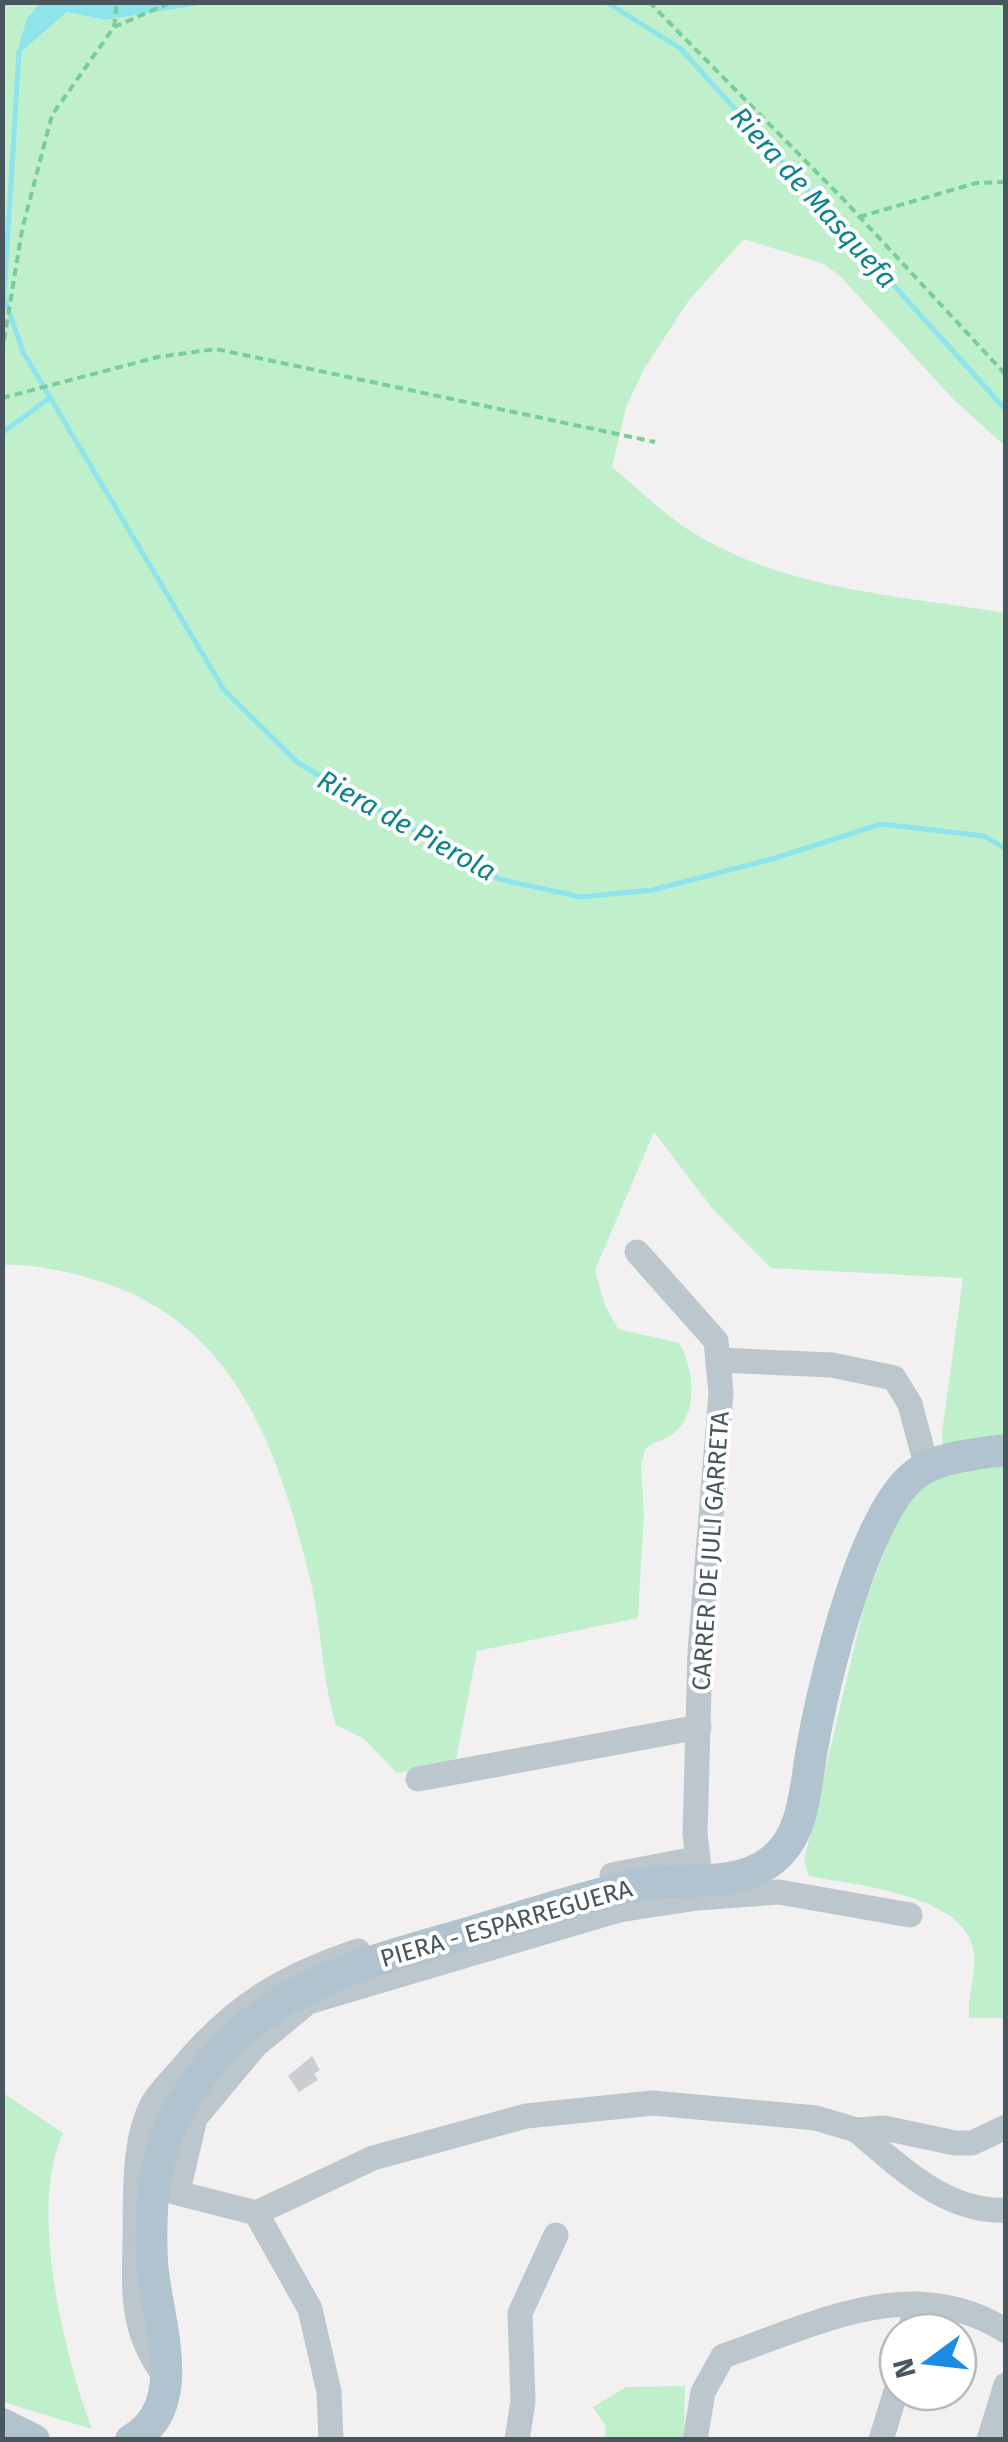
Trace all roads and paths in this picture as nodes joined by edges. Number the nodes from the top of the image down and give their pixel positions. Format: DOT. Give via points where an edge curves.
graph roads {
  1 [pos="117,2"];
  2 [pos="172,2"];
  3 [pos="648,2"];
  4 [pos="114,27"];
  5 [pos="1006,182"];
  6 [pos="859,216"];
  7 [pos="2,353"];
  8 [pos="1006,375"];
  9 [pos="2,398"];
  10 [pos="656,442"];
  11 [pos="637,1252"];
  12 [pos="718,1360"];
  13 [pos="1006,1450"];
  14 [pos="941,1463"];
  15 [pos="700,1727"];
  16 [pos="418,1780"];
  17 [pos="698,1869"];
  18 [pos="770,1880"];
  19 [pos="910,1915"];
  20 [pos="1006,2126"];
  21 [pos="856,2130"];
  22 [pos="166,2190"];
  23 [pos="1006,2210"];
  24 [pos="256,2213"];
  25 [pos="556,2235"];
  26 [pos="916,2304"];
  27 [pos="914,2312"];
  28 [pos="1006,2331"];
  29 [pos="166,2378"];
  30 [pos="1006,2385"];
  31 [pos="889,2412"];
  32 [pos="2,2424"];
  33 [pos="34,2440"];
  34 [pos="131,2440"];
  35 [pos="331,2440"];
  36 [pos="518,2440"];
  37 [pos="694,2440"];
  38 [pos="880,2440"];
  39 [pos="989,2440"];
  1 -- 4 [label="path"];
  2 -- 4 [label="path"];
  3 -- 6 [label="path"];
  4 -- 7 [label="path" via="52,115 22,230"];
  5 -- 6 [label="path" via="976,183"];
  6 -- 8 [label="path"];
  9 -- 10 [label="path" via="158,357 216,350"];
  11 -- 12 [label="street, CARRER DE JULI GARRETA" via="716,1341"];
  12 -- 14 [label="street" via="832,1365 894,1378"];
  12 -- 15 [label="street, CARRER DE JULI GARRETA"];
  13 -- 14 [label="main road"];
  14 -- 18 [label="main road" via="908,1480 880,1522 834,1653 798,1824"];
  15 -- 16 [label="street"];
  15 -- 17 [label="street, CARRER DE JULI GARRETA"];
  17 -- 18 [label="main road, PIERA - ESPARREGUERA"];
  17 -- 22 [label="main road, PIERA - ESPARREGUERA" via="340,1970 302,1987 256,2020 195,2083 162,2146"];
  17 -- 29 [label="street" via="631,1870 306,1968 253,1998 197,2050 152,2104 138,2166 134,2289 144,2347"];
  18 -- 19 [label="street"];
  18 -- 22 [label="street" via="619,1910 308,2002 255,2046 195,2118"];
  20 -- 21 [label="street" via="955,2144 884,2128"];
  21 -- 23 [label="street" via="955,2201"];
  21 -- 24 [label="street" via="816,2118 654,2103 526,2116 374,2158"];
  22 -- 24 [label="street"];
  22 -- 29 [label="main road, PIERA - ESPARREGUERA" via="152,2262"];
  24 -- 35 [label="street" via="310,2310 329,2392"];
  25 -- 36 [label="street" via="520,2313"];
  26 -- 27 [label="street"];
  26 -- 28 [label="street" via="978,2317"];
  26 -- 37 [label="street" via="859,2308 723,2356 703,2392"];
  29 -- 34 [label="main road, PIERA - ESPARREGUERA" via="155,2417"];
  30 -- 39 [label="street"];
  31 -- 38 [label="street"];
  32 -- 33 [label="main road"];
}
